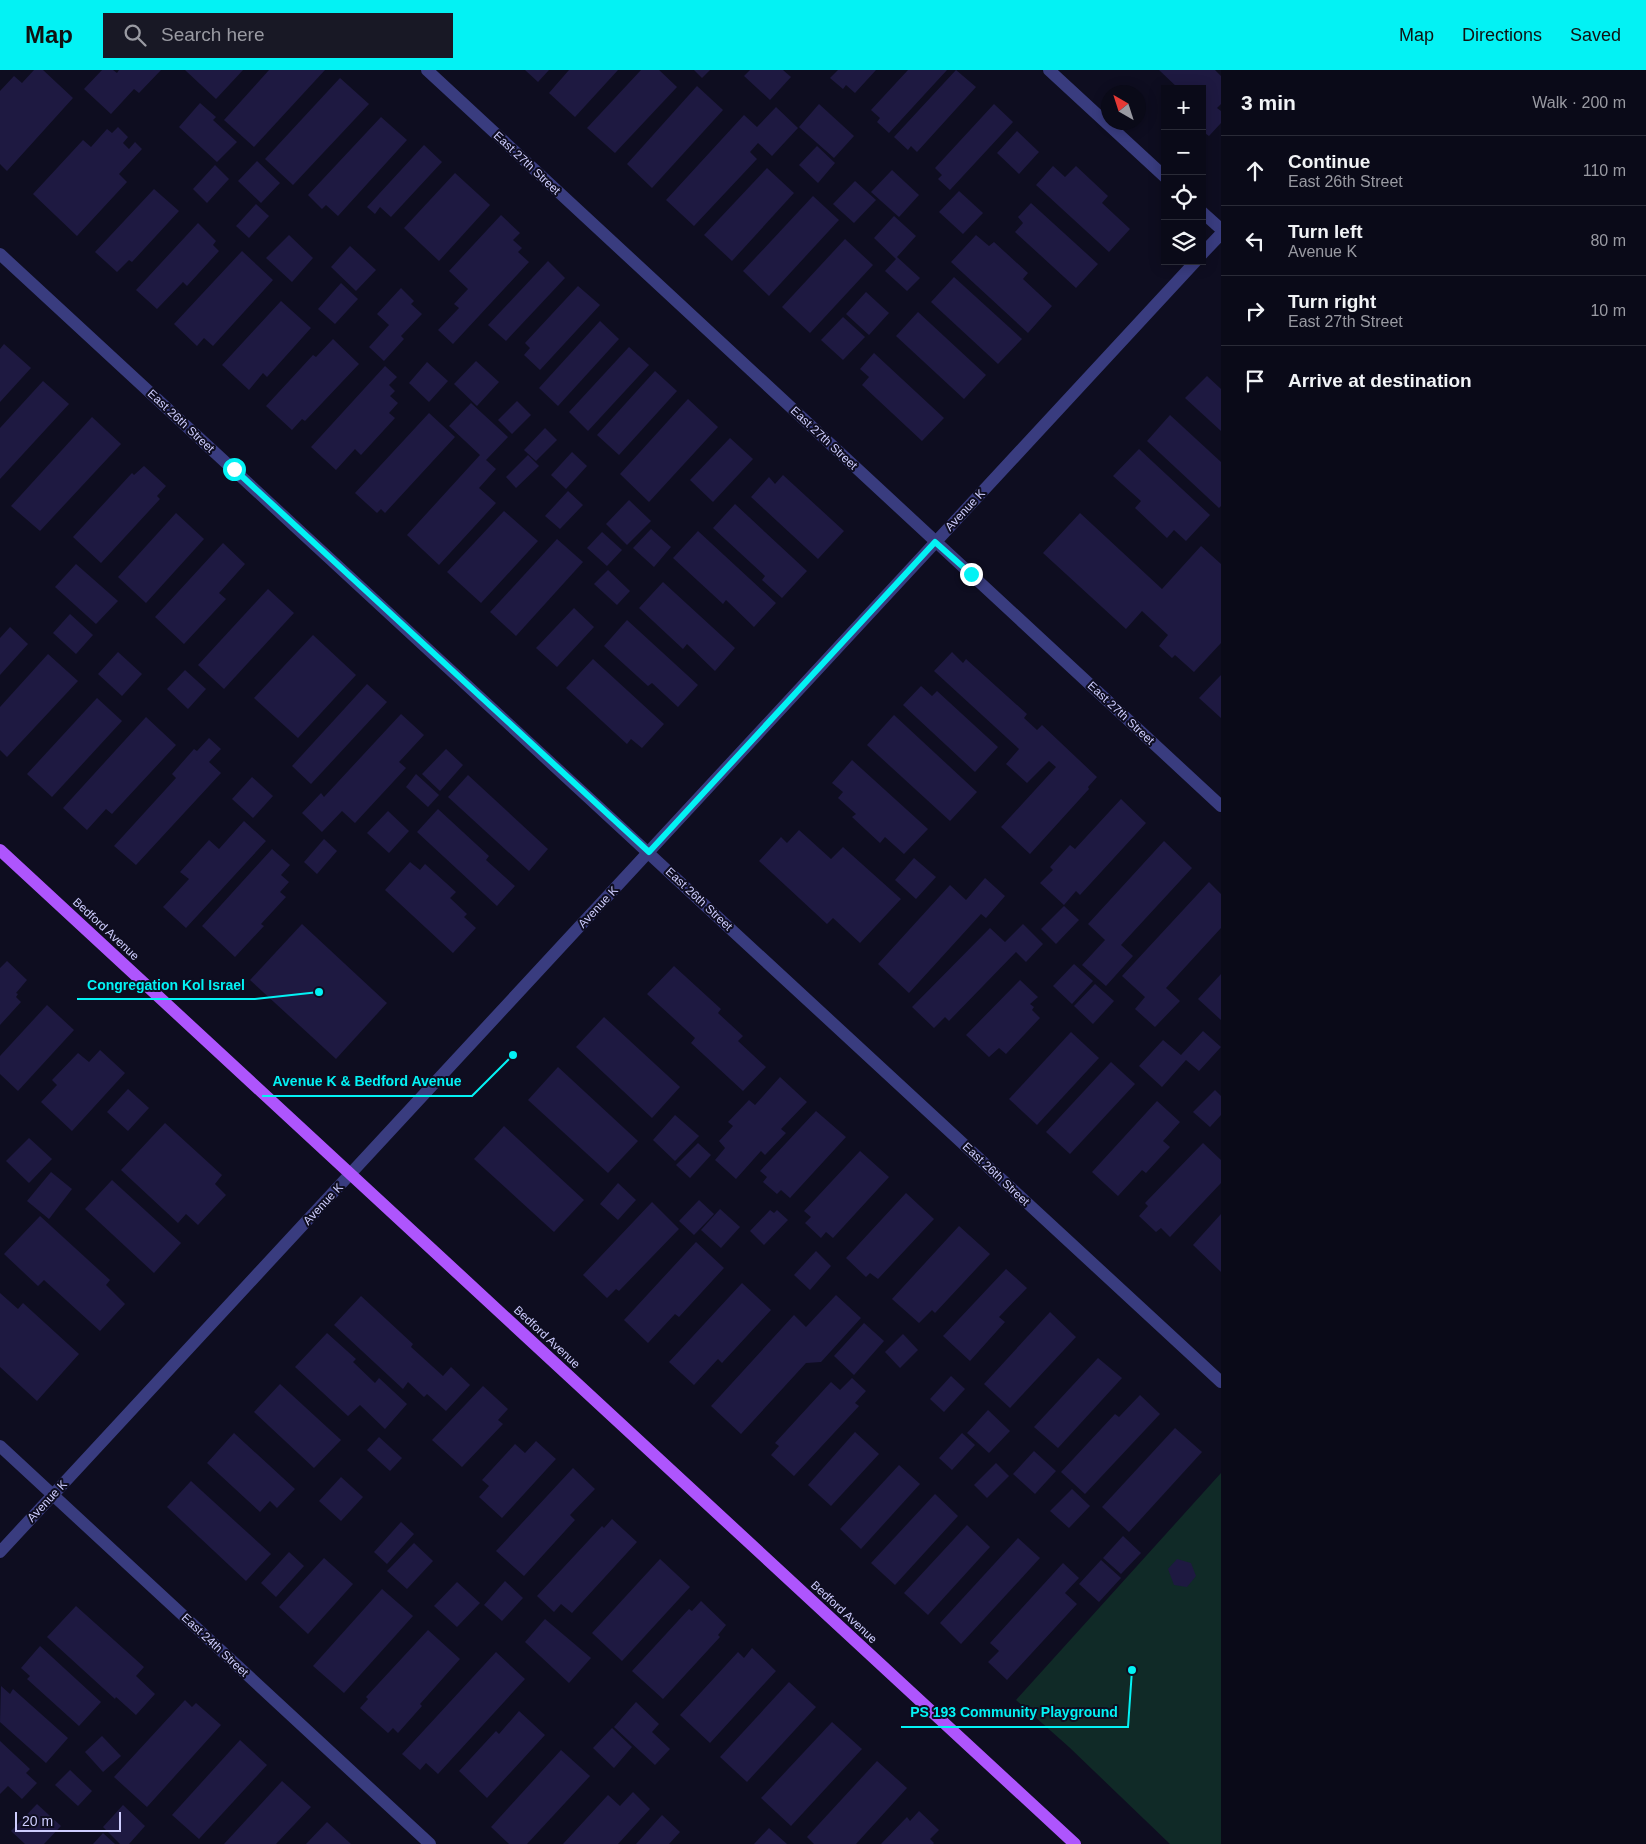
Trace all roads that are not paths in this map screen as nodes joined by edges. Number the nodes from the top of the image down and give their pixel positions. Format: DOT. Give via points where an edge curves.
graph roads {
  1 [pos="427,70"];
  2 [pos="1049,70"];
  3 [pos="1163,175"];
  4 [pos="1206,215"];
  5 [pos="1221,228"];
  6 [pos="1221,234"];
  7 [pos="1206,250"];
  8 [pos="0,254"];
  9 [pos="1192,265"];
  10 [pos="935,542"];
  11 [pos="1221,806"];
  12 [pos="0,850"];
  13 [pos="649,852"];
  14 [pos="351,1174"];
  15 [pos="1221,1382"];
  16 [pos="0,1446"];
  17 [pos="52,1495"];
  18 [pos="0,1552"];
  19 [pos="430,1844"];
  20 [pos="1075,1844"];
  1 -- 10 [label="street, East 27th Street"];
  2 -- 3 [label="street"];
  4 -- 5 [label="street"];
  6 -- 7 [label="street"];
  8 -- 13 [label="street, East 26th Street"];
  9 -- 10 [label="street, Avenue K"];
  10 -- 11 [label="street, East 27th Street"];
  10 -- 13 [label="street, Avenue K"];
  12 -- 14 [label="main road, Bedford Avenue"];
  13 -- 14 [label="street, Avenue K"];
  13 -- 15 [label="street, East 26th Street"];
  14 -- 17 [label="street, Avenue K"];
  14 -- 20 [label="main road, Bedford Avenue"];
  16 -- 17 [label="street, East 24th Street"];
  17 -- 18 [label="street, Avenue K"];
  17 -- 19 [label="street, East 24th Street"];
}
